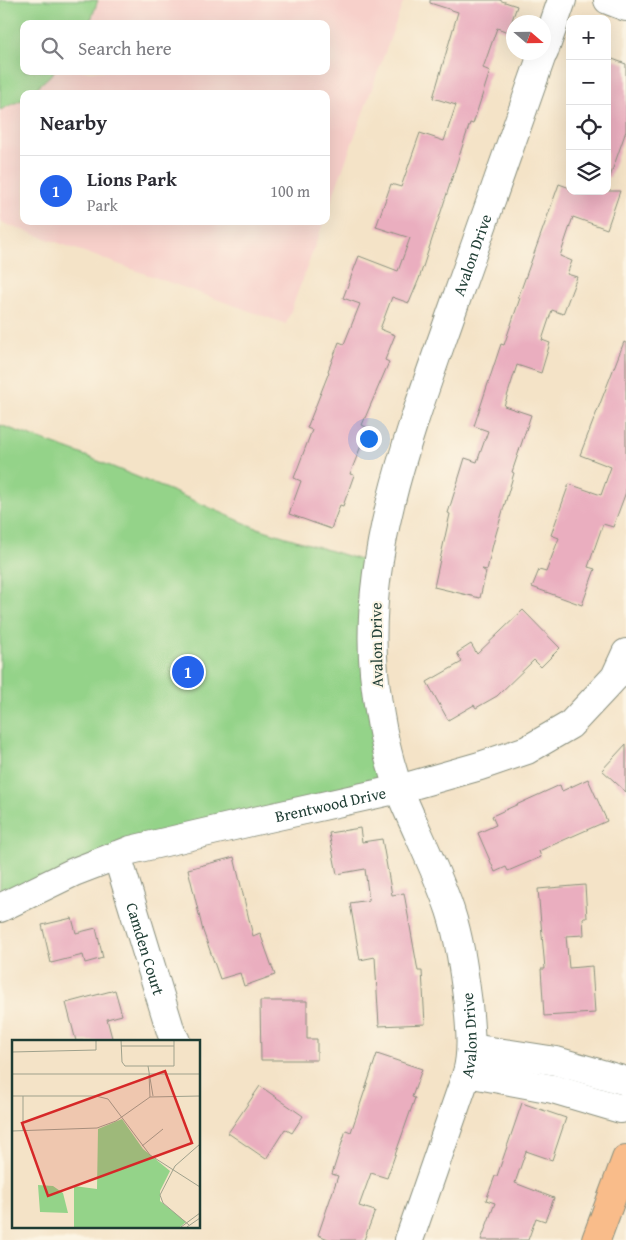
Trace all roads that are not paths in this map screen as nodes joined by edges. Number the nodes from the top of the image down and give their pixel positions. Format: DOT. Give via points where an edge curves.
graph roads {
  1 [pos="562,0"];
  2 [pos="608,0"];
  3 [pos="626,7"];
  4 [pos="551,30"];
  5 [pos="540,60"];
  6 [pos="626,653"];
  7 [pos="399,789"];
  8 [pos="117,855"];
  9 [pos="0,908"];
  10 [pos="175,1040"];
  11 [pos="469,1060"];
  12 [pos="626,1081"];
  13 [pos="626,1108"];
  14 [pos="626,1158"];
  15 [pos="409,1240"];
  16 [pos="596,1240"];
  1 -- 4 [label="street, Avalon Drive"];
  2 -- 3 [label="street"];
  5 -- 7 [label="street, Avalon Drive" via="419,406 389,508 378,560 372,625 374,670 381,722"];
  6 -- 7 [label="street, Brentwood Drive" via="615,677 570,725 527,750"];
  7 -- 8 [label="street, Brentwood Drive"];
  7 -- 11 [label="street, Avalon Drive" via="450,910 465,977 471,1032"];
  8 -- 9 [label="street, Brentwood Drive"];
  8 -- 10 [label="street, Camden Court"];
  11 -- 12 [label="street" via="556,1061"];
  11 -- 13 [label="street" via="553,1089"];
  11 -- 15 [label="street, Avalon Drive"];
  14 -- 16 [label="main road"];
}
